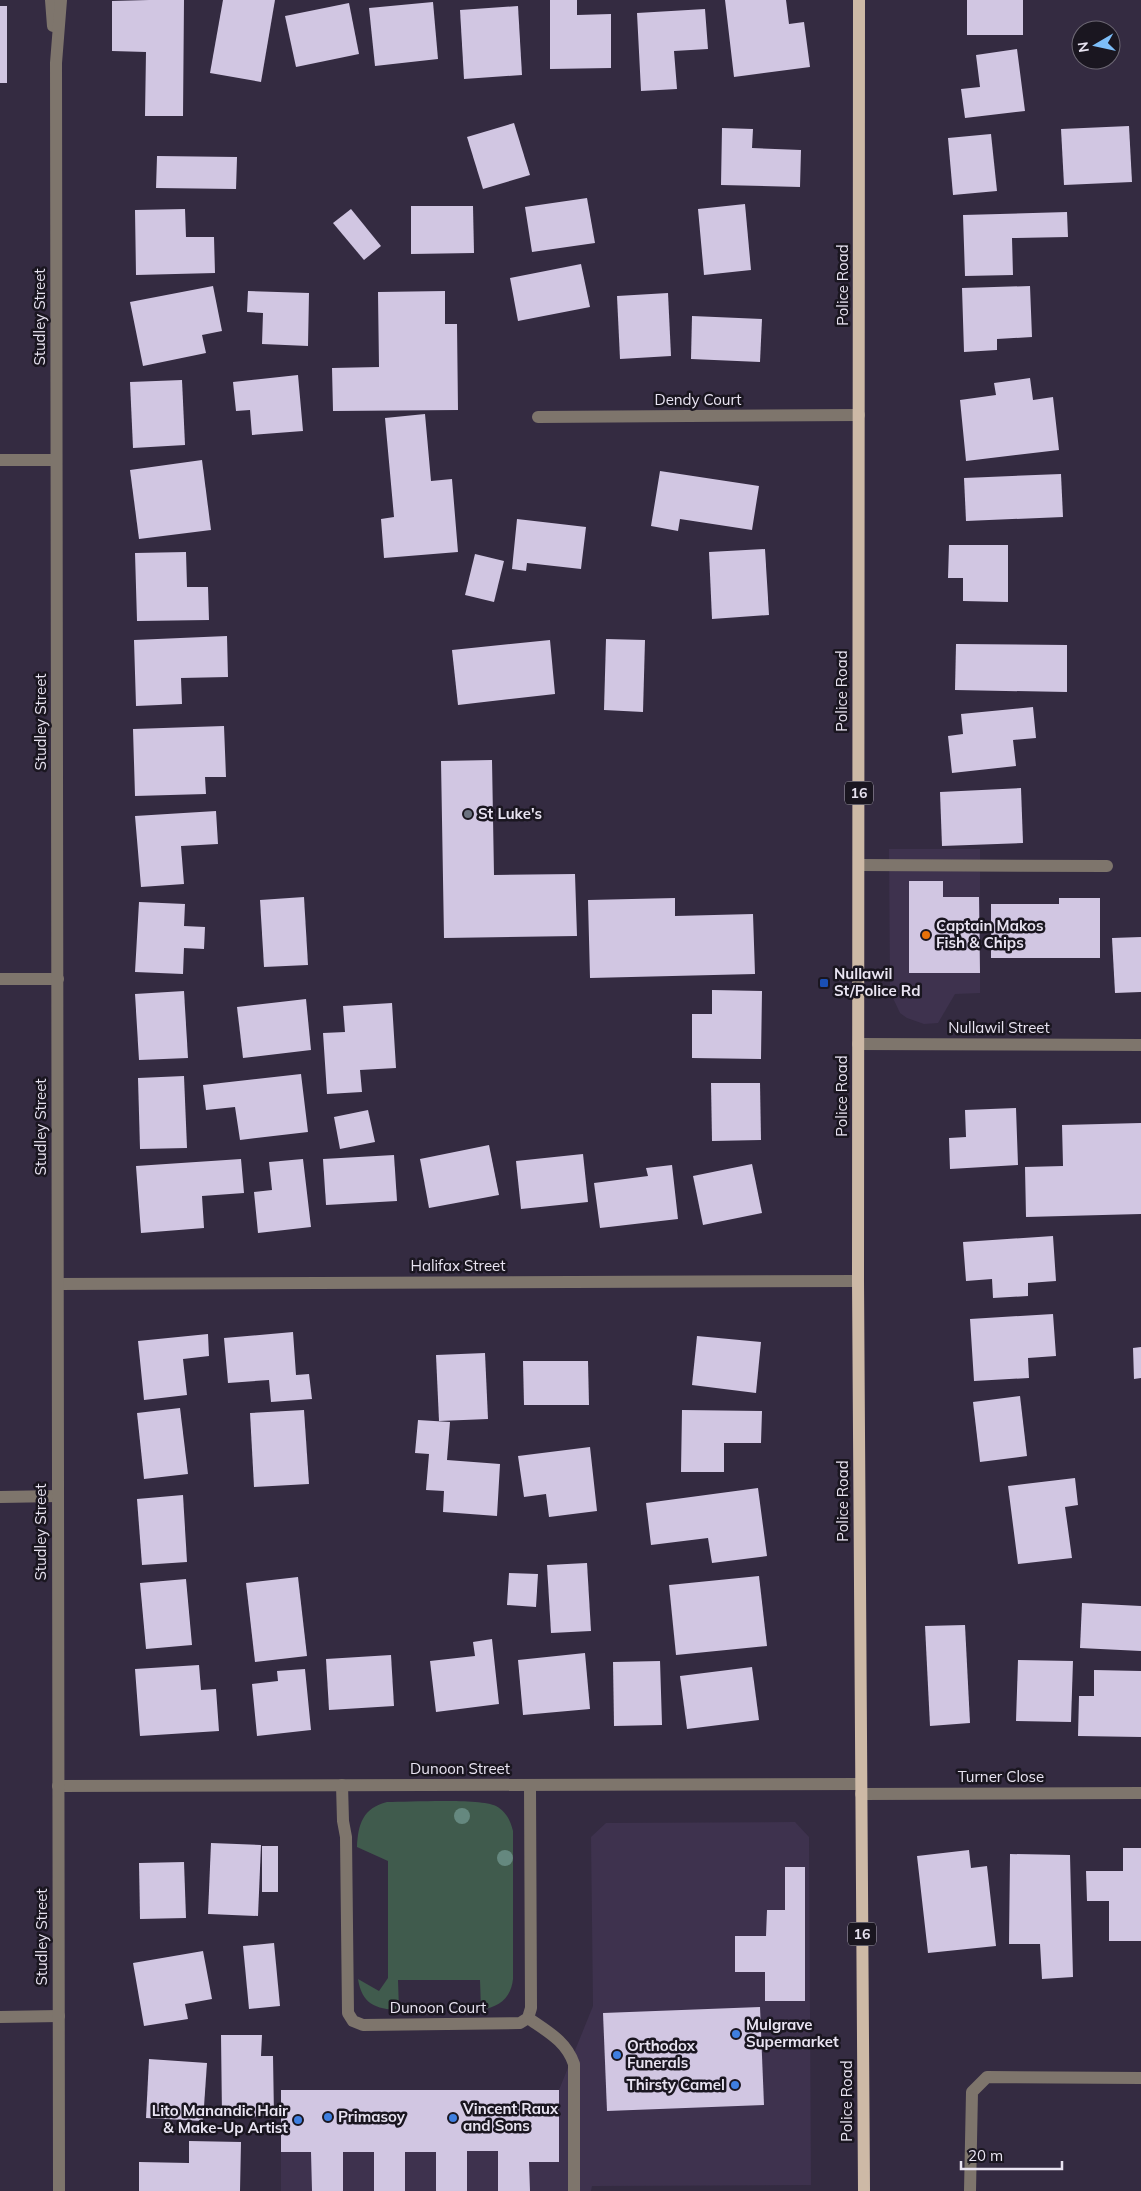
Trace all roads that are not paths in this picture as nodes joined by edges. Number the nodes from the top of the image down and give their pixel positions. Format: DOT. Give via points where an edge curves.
graph roads {
  1 [pos="51,0"];
  2 [pos="61,0"];
  3 [pos="859,0"];
  4 [pos="56,63"];
  5 [pos="859,415"];
  6 [pos="538,417"];
  7 [pos="0,460"];
  8 [pos="56,460"];
  9 [pos="859,866"];
  10 [pos="1107,866"];
  11 [pos="58,979"];
  12 [pos="0,980"];
  13 [pos="858,1044"];
  14 [pos="1141,1045"];
  15 [pos="858,1281"];
  16 [pos="58,1284"];
  17 [pos="58,1496"];
  18 [pos="0,1497"];
  19 [pos="342,1785"];
  20 [pos="58,1786"];
  21 [pos="530,1786"];
  22 [pos="861,1789"];
  23 [pos="1141,1793"];
  24 [pos="0,2016"];
  25 [pos="59,2016"];
  26 [pos="528,2018"];
  27 [pos="1141,2078"];
  28 [pos="59,2191"];
  29 [pos="574,2191"];
  30 [pos="864,2191"];
  31 [pos="970,2191"];
  1 -- 4 [label="street, Studley Street"];
  2 -- 4 [label="street, Studley Street"];
  3 -- 5 [label="main road, Police Road / 16"];
  4 -- 8 [label="street, Studley Street"];
  5 -- 6 [label="street, Dendy Court"];
  5 -- 9 [label="main road, Police Road / 16"];
  7 -- 8 [label="street"];
  8 -- 11 [label="street, Studley Street"];
  9 -- 10 [label="street"];
  9 -- 13 [label="main road, Police Road / 16"];
  11 -- 12 [label="street"];
  11 -- 16 [label="street, Studley Street"];
  13 -- 14 [label="street, Nullawil Street"];
  13 -- 15 [label="main road, Police Road / 16"];
  15 -- 16 [label="street, Halifax Street"];
  15 -- 22 [label="main road, Police Road / 16"];
  16 -- 17 [label="street, Studley Street"];
  17 -- 18 [label="street"];
  17 -- 20 [label="street, Studley Street"];
  19 -- 20 [label="street, Dunoon Street"];
  19 -- 21 [label="street, Dunoon Street"];
  19 -- 26 [label="street, Dunoon Court" via="346,1841 347,2003 348,2014 353,2021 363,2025 481,2024 520,2023"];
  20 -- 25 [label="street, Studley Street"];
  21 -- 22 [label="street, Dunoon Street"];
  21 -- 26 [label="street" via="531,2008"];
  22 -- 23 [label="street, Turner Close"];
  22 -- 30 [label="main road, Police Road / 16"];
  24 -- 25 [label="street"];
  25 -- 28 [label="street, Studley Street"];
  26 -- 29 [label="street" via="559,2039 574,2064"];
  27 -- 31 [label="street" via="987,2077 972,2092"];
}
